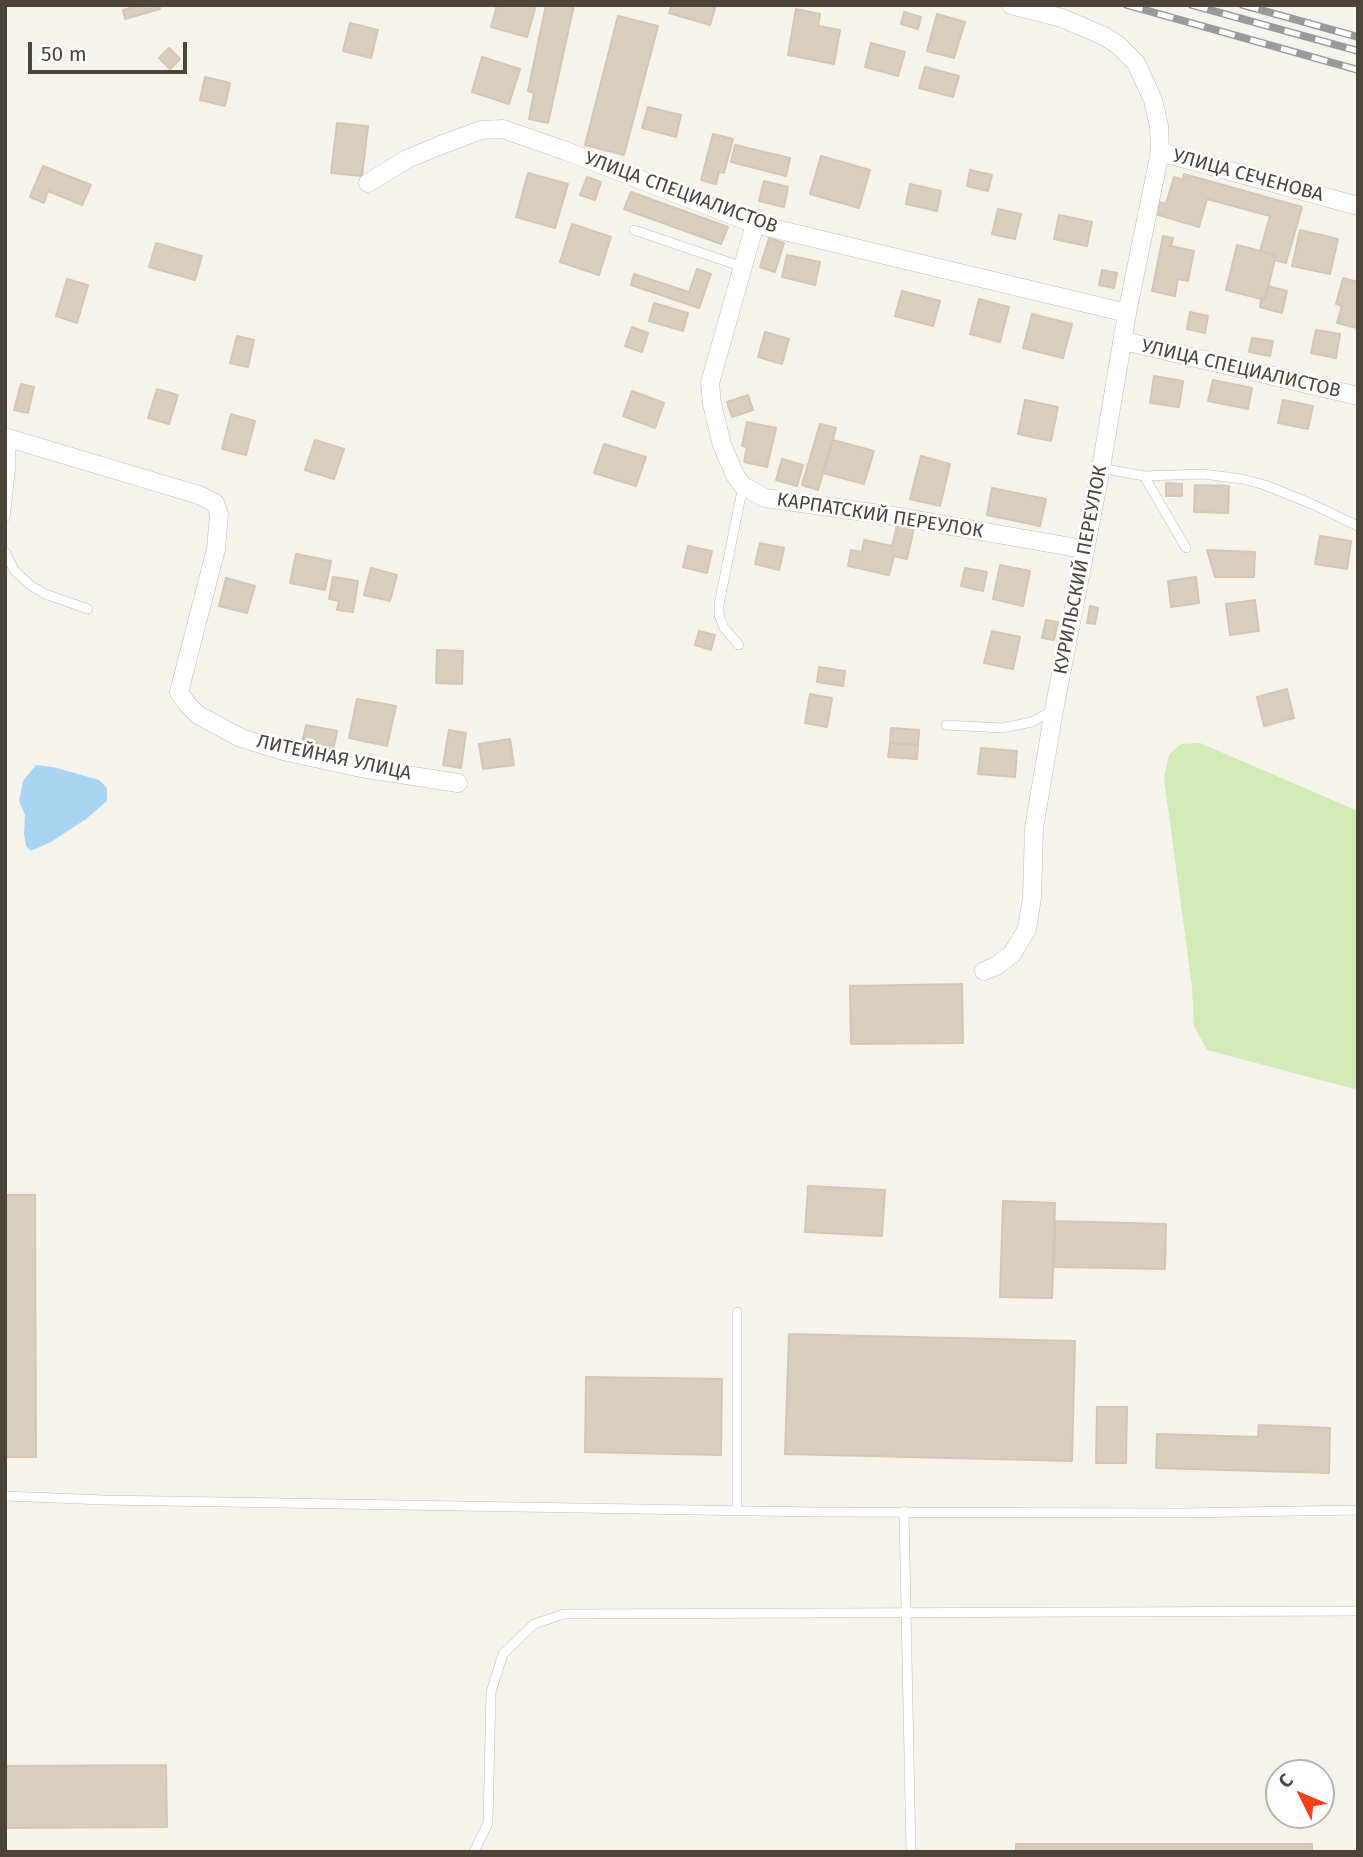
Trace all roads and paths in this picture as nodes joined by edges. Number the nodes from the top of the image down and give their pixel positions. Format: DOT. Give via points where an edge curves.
graph roads {
  1 [pos="1011,5"];
  2 [pos="1160,152"];
  3 [pos="368,183"];
  4 [pos="1358,206"];
  5 [pos="755,224"];
  6 [pos="634,230"];
  7 [pos="743,267"];
  8 [pos="1127,313"];
  9 [pos="1124,341"];
  10 [pos="1358,396"];
  11 [pos="8,438"];
  12 [pos="1101,468"];
  13 [pos="1144,476"];
  14 [pos="743,486"];
  15 [pos="5,517"];
  16 [pos="1358,527"];
  17 [pos="1186,548"];
  18 [pos="1083,550"];
  19 [pos="5,552"];
  20 [pos="88,609"];
  21 [pos="739,645"];
  22 [pos="1054,710"];
  23 [pos="946,724"];
  24 [pos="458,783"];
  25 [pos="984,971"];
  26 [pos="737,1312"];
  27 [pos="5,1496"];
  28 [pos="737,1510"];
  29 [pos="1358,1510"];
  30 [pos="904,1511"];
  31 [pos="906,1611"];
  32 [pos="1358,1611"];
  33 [pos="474,1852"];
  34 [pos="911,1852"];
  1 -- 2 [label="street, УЛИЦА СЕЧЕНОВА" via="1062,18 1118,45 1136,63 1153,100"];
  2 -- 4 [label="street, УЛИЦА СЕЧЕНОВА"];
  2 -- 8 [label="street, КУРИЛЬСКИЙ ПЕРЕУЛОК"];
  3 -- 5 [label="street, УЛИЦА СПЕЦИАЛИСТОВ" via="441,145 481,130 503,130"];
  5 -- 7 [label="street"];
  5 -- 8 [label="street, УЛИЦА СПЕЦИАЛИСТОВ"];
  6 -- 7 [label="lane"];
  7 -- 14 [label="street" via="710,383 722,445"];
  8 -- 9 [label="street, КУРИЛЬСКИЙ ПЕРЕУЛОК"];
  9 -- 10 [label="street, УЛИЦА СПЕЦИАЛИСТОВ"];
  9 -- 12 [label="street, КУРИЛЬСКИЙ ПЕРЕУЛОК"];
  11 -- 15 [label="lane" via="11,466"];
  11 -- 24 [label="street, ЛИТЕЙНАЯ УЛИЦА" via="215,503 219,514 216,549 179,692 198,715 241,738 284,751"];
  12 -- 13 [label="lane"];
  12 -- 18 [label="street, КУРИЛЬСКИЙ ПЕРЕУЛОК"];
  13 -- 16 [label="lane" via="1203,474 1242,479"];
  13 -- 17 [label="lane"];
  14 -- 18 [label="street, КАРПАТСКИЙ ПЕРЕУЛОК" via="765,498"];
  14 -- 21 [label="lane" via="719,604 724,628"];
  18 -- 22 [label="street, КУРИЛЬСКИЙ ПЕРЕУЛОК"];
  19 -- 20 [label="lane" via="14,570 30,585"];
  22 -- 23 [label="lane" via="1032,722 1002,729"];
  22 -- 25 [label="street, КУРИЛЬСКИЙ ПЕРЕУЛОК" via="1034,828 1027,929 1012,954"];
  26 -- 28 [label="lane"];
  27 -- 28 [label="lane"];
  28 -- 30 [label="lane"];
  29 -- 30 [label="lane"];
  30 -- 31 [label="lane"];
  31 -- 32 [label="lane"];
  31 -- 33 [label="lane" via="564,1614 534,1624 503,1654 491,1692 488,1823"];
  31 -- 34 [label="lane"];
}
